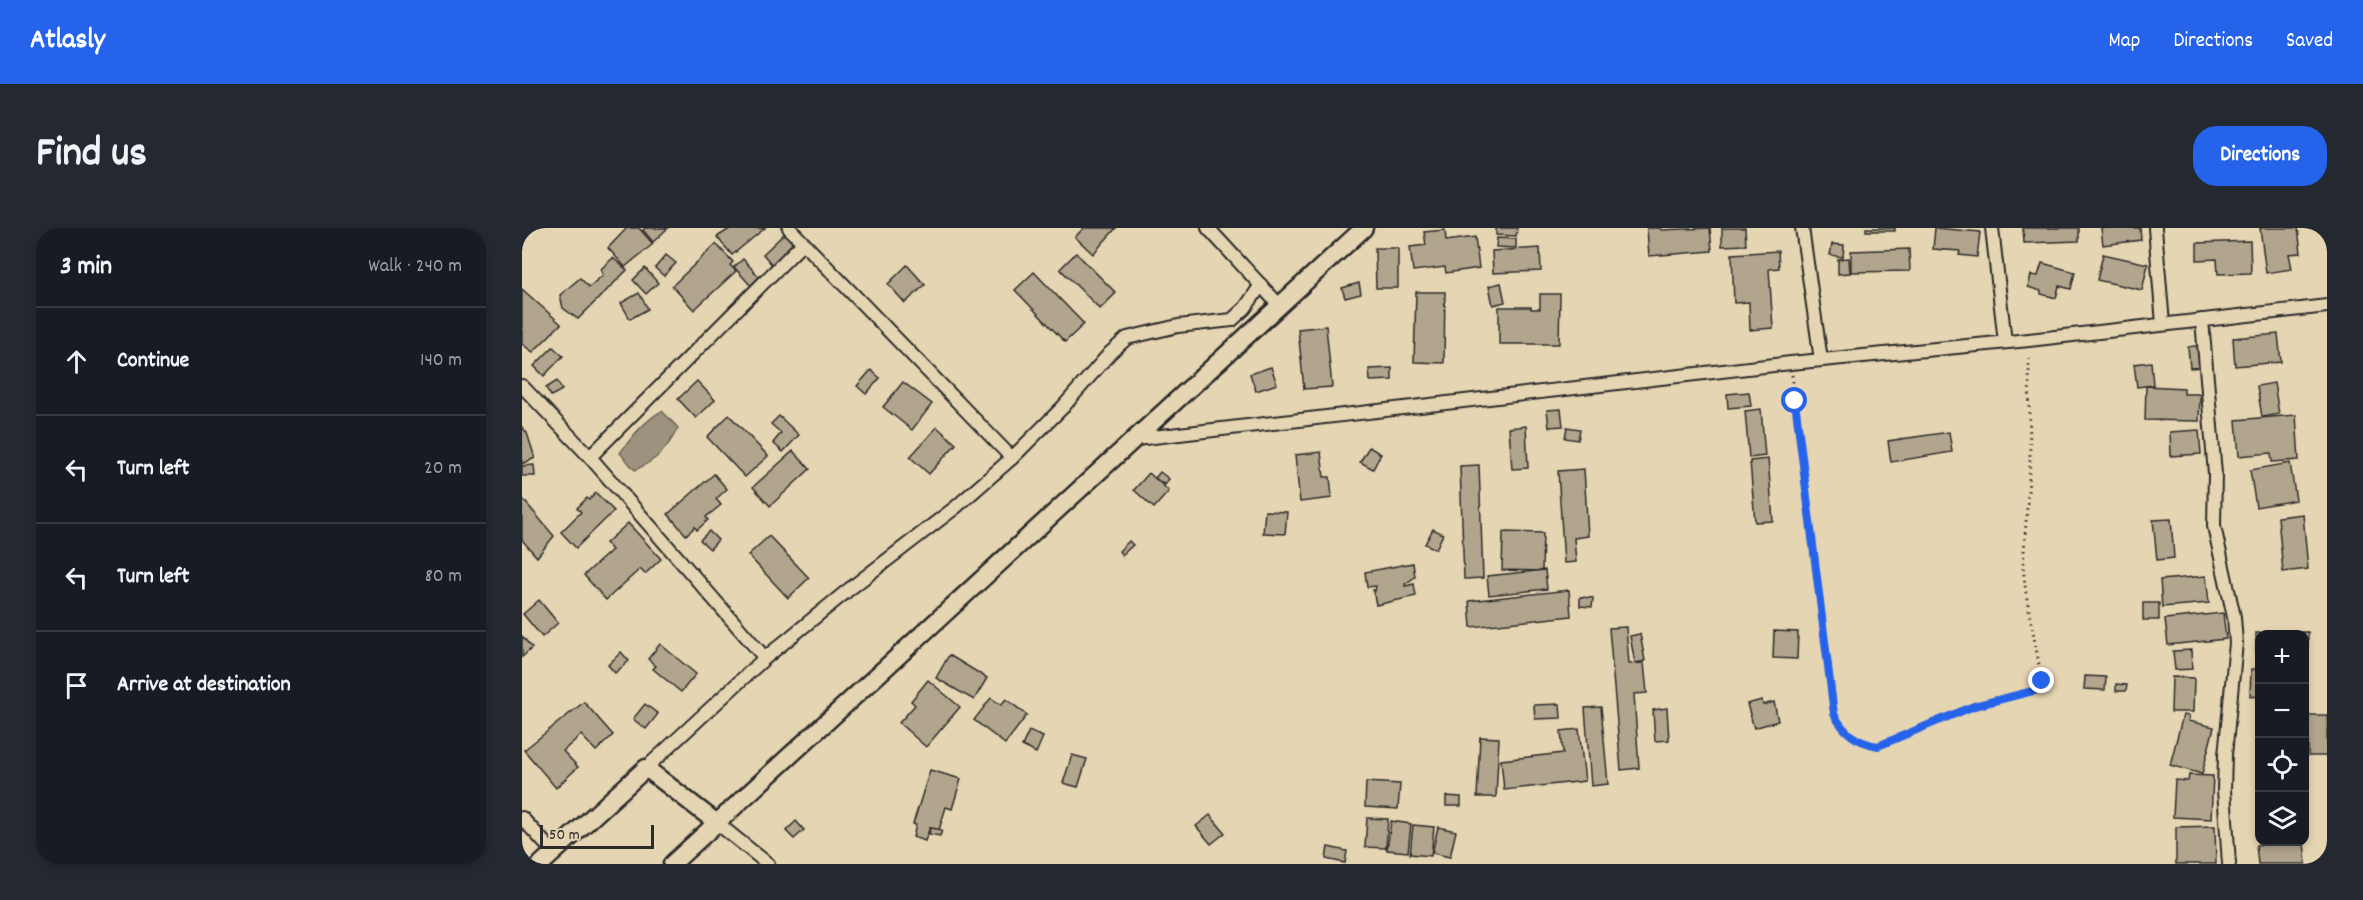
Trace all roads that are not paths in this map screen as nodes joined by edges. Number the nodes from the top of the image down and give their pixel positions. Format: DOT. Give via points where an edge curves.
graph roads {
  1 [pos="789,228"];
  2 [pos="1208,228"];
  3 [pos="1364,228"];
  4 [pos="1802,228"];
  5 [pos="1992,228"];
  6 [pos="2155,228"];
  7 [pos="803,243"];
  8 [pos="1261,285"];
  9 [pos="1279,305"];
  10 [pos="2327,306"];
  11 [pos="2202,320"];
  12 [pos="2163,324"];
  13 [pos="2005,342"];
  14 [pos="1821,360"];
  15 [pos="522,386"];
  16 [pos="1136,439"];
  17 [pos="590,457"];
  18 [pos="1012,458"];
  19 [pos="765,658"];
  20 [pos="646,768"];
  21 [pos="522,818"];
  22 [pos="717,823"];
  23 [pos="553,852"];
  24 [pos="541,864"];
  25 [pos="672,864"];
  26 [pos="768,864"];
  27 [pos="2229,864"];
  1 -- 7 [label="street"];
  2 -- 8 [label="street"];
  3 -- 9 [label="main road"];
  4 -- 14 [label="street"];
  5 -- 13 [label="street"];
  6 -- 12 [label="street"];
  7 -- 17 [label="street"];
  7 -- 18 [label="street"];
  8 -- 9 [label="street"];
  8 -- 18 [label="street" via="1232,320 1178,326 1126,338"];
  9 -- 16 [label="main road"];
  10 -- 11 [label="street"];
  11 -- 12 [label="street"];
  11 -- 27 [label="street" via="2215,474 2214,526 2236,643 2225,755"];
  12 -- 13 [label="street"];
  13 -- 14 [label="street"];
  14 -- 16 [label="street"];
  15 -- 17 [label="street"];
  16 -- 22 [label="main road"];
  17 -- 19 [label="street"];
  18 -- 19 [label="street"];
  19 -- 20 [label="street"];
  20 -- 22 [label="main road"];
  20 -- 23 [label="main road"];
  21 -- 23 [label="street"];
  22 -- 25 [label="main road"];
  22 -- 26 [label="street"];
  23 -- 24 [label="main road"];
}
